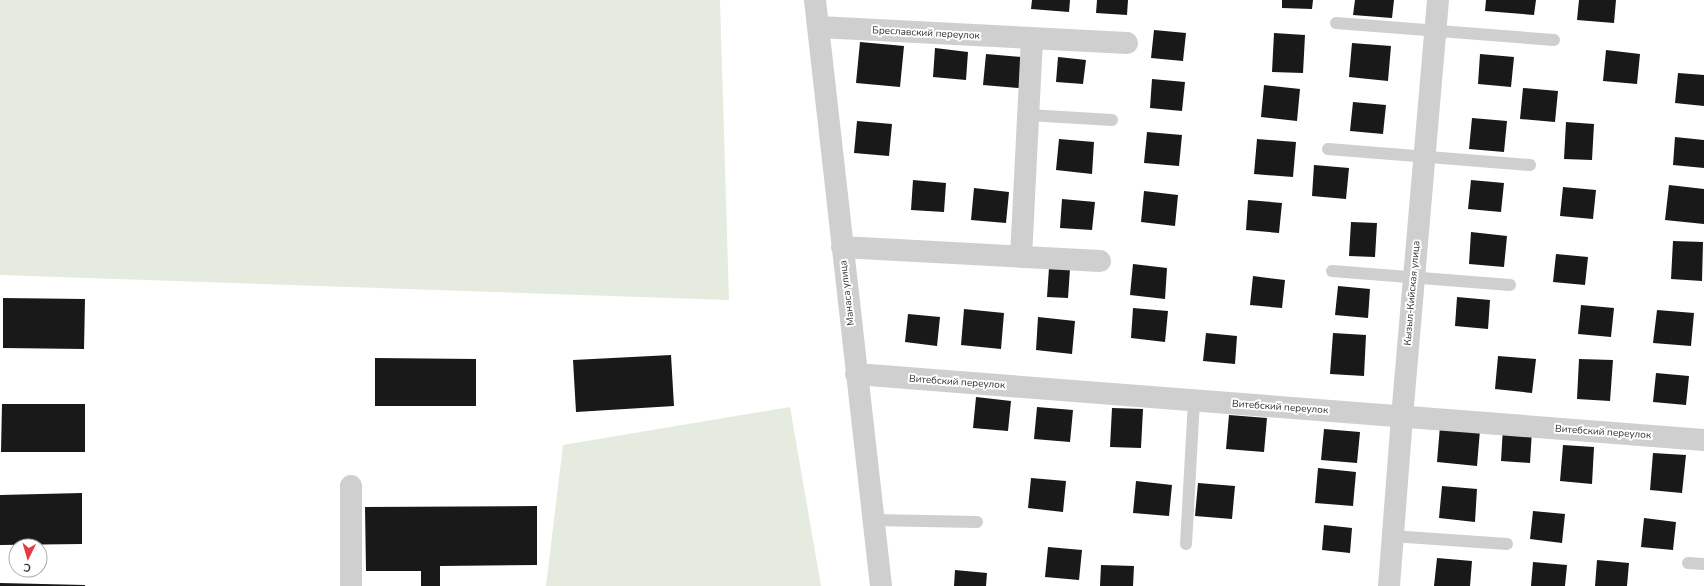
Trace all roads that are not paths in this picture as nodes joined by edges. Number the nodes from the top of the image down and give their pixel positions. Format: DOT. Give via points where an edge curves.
graph roads {
  1 [pos="815,0"];
  2 [pos="1438,0"];
  3 [pos="1336,23"];
  4 [pos="819,27"];
  5 [pos="1435,31"];
  6 [pos="1032,39"];
  7 [pos="1554,40"];
  8 [pos="1127,43"];
  9 [pos="1028,115"];
  10 [pos="1112,120"];
  11 [pos="1328,149"];
  12 [pos="1424,158"];
  13 [pos="1530,165"];
  14 [pos="842,248"];
  15 [pos="1021,257"];
  16 [pos="1100,261"];
  17 [pos="1332,271"];
  18 [pos="1414,278"];
  19 [pos="1510,286"];
  20 [pos="856,374"];
  21 [pos="1194,401"];
  22 [pos="1402,417"];
  23 [pos="1704,440"];
  24 [pos="351,486"];
  25 [pos="873,520"];
  26 [pos="977,522"];
  27 [pos="1392,536"];
  28 [pos="1186,544"];
  29 [pos="1506,544"];
  30 [pos="1688,563"];
  31 [pos="1704,564"];
  32 [pos="351,586"];
  33 [pos="881,586"];
  34 [pos="1388,586"];
  1 -- 4 [label="street, Манаса улица"];
  2 -- 5 [label="street, Кызыл-Кийская улица"];
  3 -- 5 [label="lane"];
  4 -- 6 [label="street, Бреславский переулок"];
  4 -- 14 [label="street, Манаса улица"];
  5 -- 7 [label="lane"];
  5 -- 12 [label="street, Кызыл-Кийская улица"];
  6 -- 8 [label="street, Бреславский переулок"];
  6 -- 9 [label="street"];
  9 -- 10 [label="lane"];
  9 -- 15 [label="street"];
  11 -- 12 [label="lane"];
  12 -- 13 [label="lane"];
  12 -- 18 [label="street, Кызыл-Кийская улица"];
  14 -- 15 [label="street"];
  14 -- 20 [label="street, Манаса улица"];
  15 -- 16 [label="street"];
  17 -- 18 [label="lane"];
  18 -- 19 [label="lane"];
  18 -- 22 [label="street, Кызыл-Кийская улица"];
  20 -- 21 [label="street, Витебский переулок"];
  20 -- 25 [label="street, Манаса улица"];
  21 -- 22 [label="street, Витебский переулок"];
  21 -- 28 [label="lane"];
  22 -- 23 [label="street, Витебский переулок"];
  22 -- 27 [label="street, Кызыл-Кийская улица"];
  24 -- 32 [label="street"];
  25 -- 26 [label="lane"];
  25 -- 33 [label="street, Манаса улица"];
  27 -- 29 [label="lane"];
  27 -- 34 [label="street, Кызыл-Кийская улица"];
  30 -- 31 [label="lane"];
}
